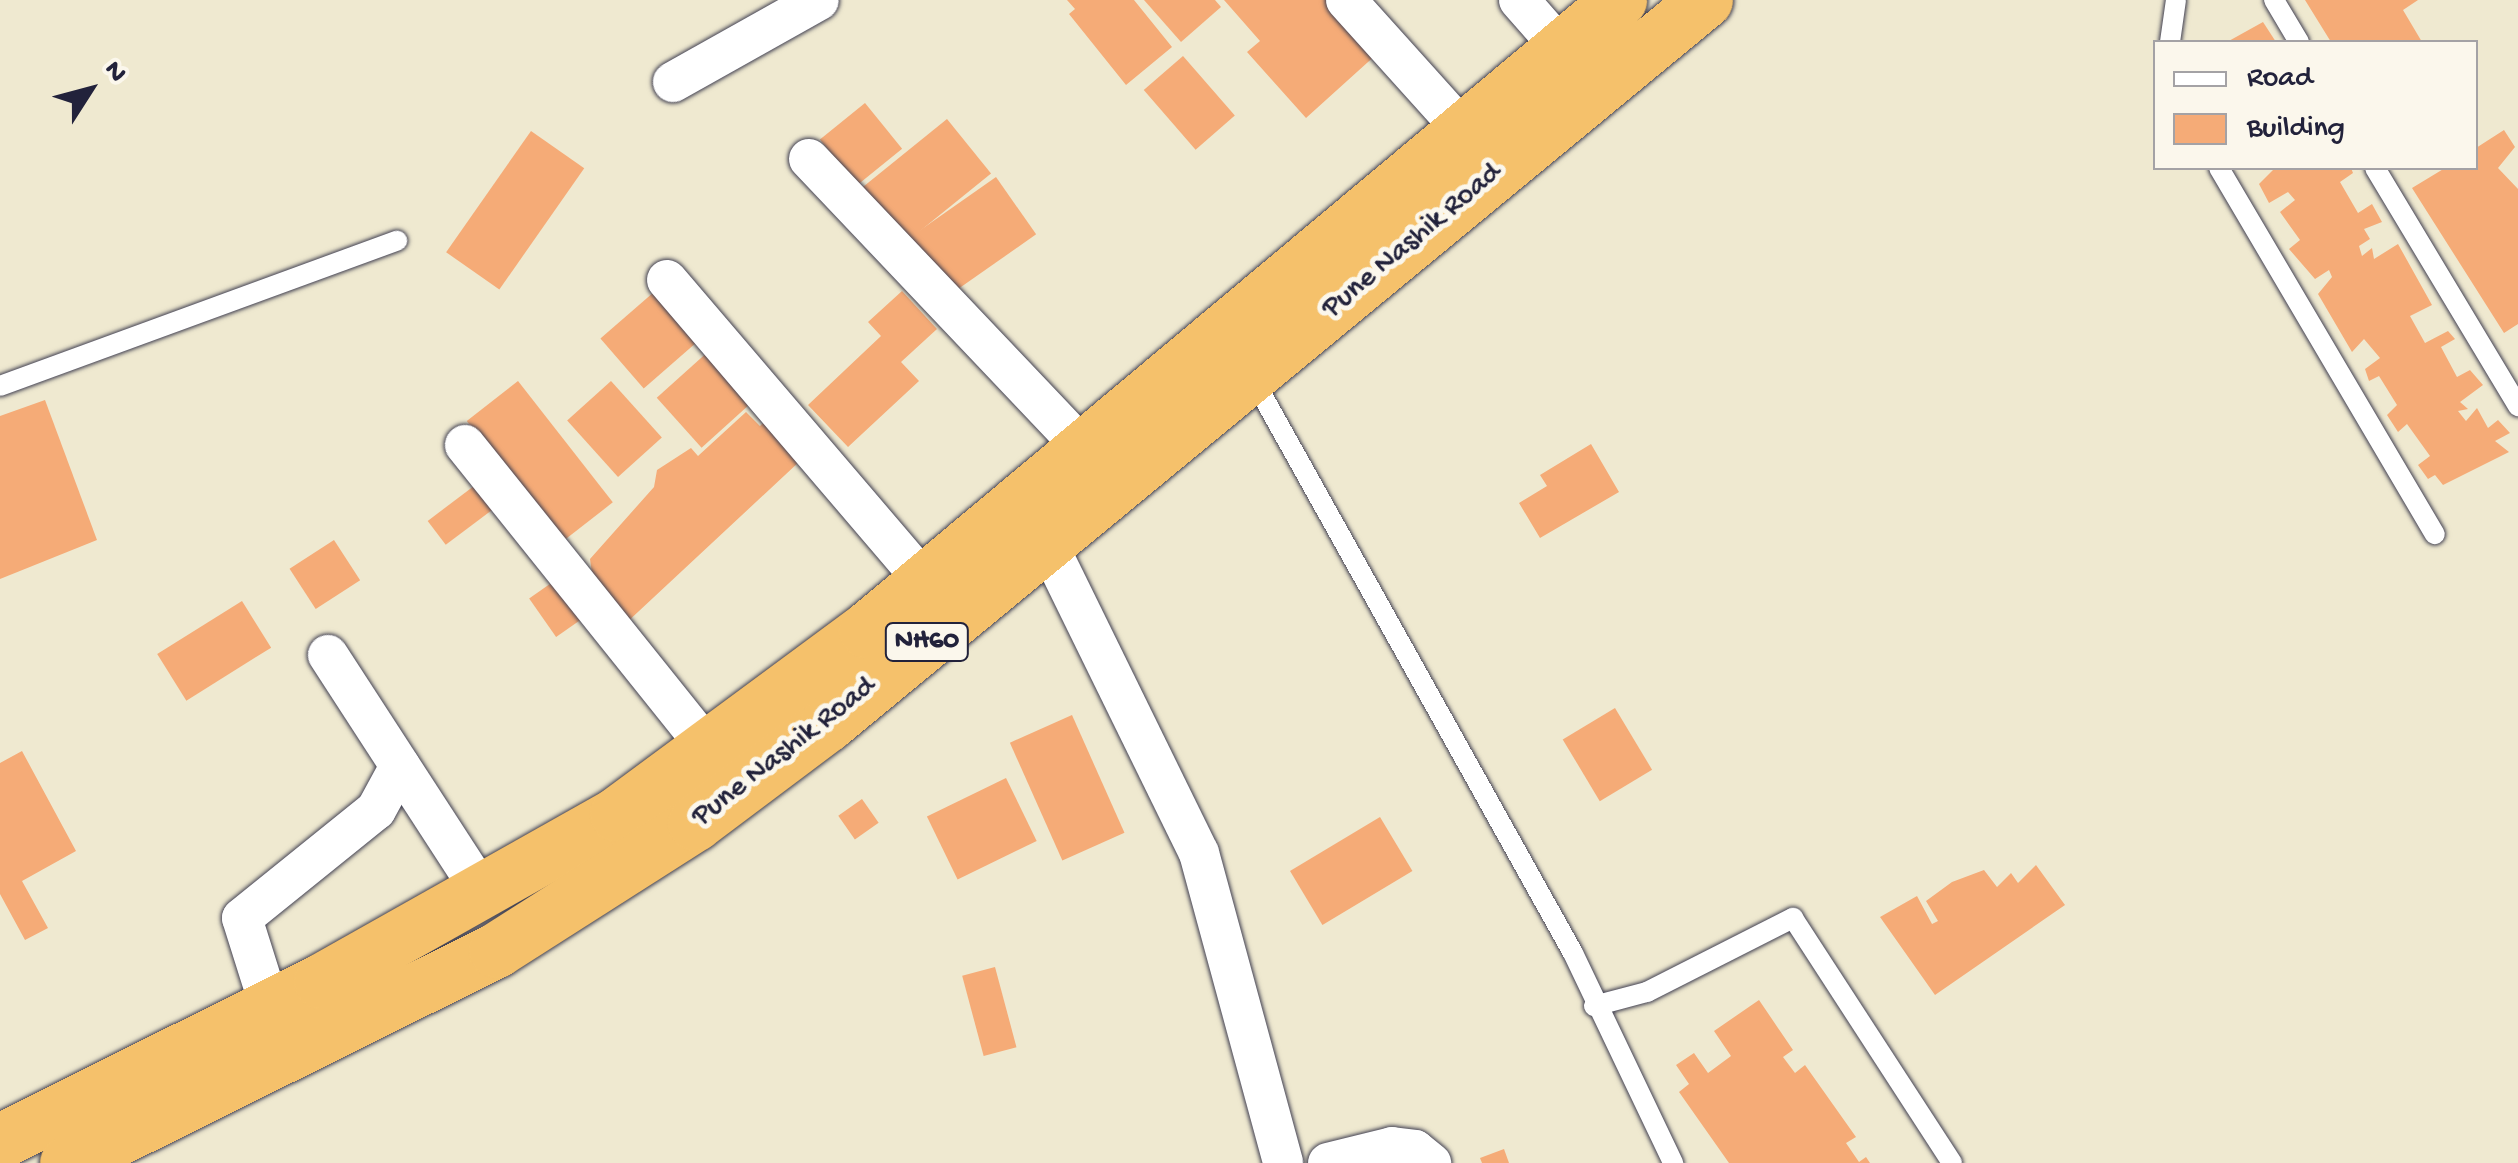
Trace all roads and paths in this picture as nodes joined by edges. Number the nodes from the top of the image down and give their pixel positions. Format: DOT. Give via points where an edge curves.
graph roads {
  1 [pos="819,0"];
  2 [pos="1346,0"];
  3 [pos="1519,0"];
  4 [pos="1619,0"];
  5 [pos="1705,0"];
  6 [pos="2176,0"];
  7 [pos="2274,0"];
  8 [pos="2170,40"];
  9 [pos="2298,40"];
  10 [pos="1562,49"];
  11 [pos="673,82"];
  12 [pos="1464,132"];
  13 [pos="809,158"];
  14 [pos="2221,170"];
  15 [pos="2375,170"];
  16 [pos="397,241"];
  17 [pos="666,280"];
  18 [pos="1251,375"];
  19 [pos="0,386"];
  20 [pos="2518,406"];
  21 [pos="465,445"];
  22 [pos="1084,449"];
  23 [pos="2436,534"];
  24 [pos="1047,543"];
  25 [pos="924,581"];
  26 [pos="328,654"];
  27 [pos="708,748"];
  28 [pos="400,766"];
  29 [pos="483,894"];
  30 [pos="1594,1006"];
  31 [pos="270,1007"];
  32 [pos="0,1140"];
  33 [pos="67,1163"];
  34 [pos="1283,1163"];
  35 [pos="1328,1163"];
  36 [pos="1431,1163"];
  37 [pos="1673,1163"];
  38 [pos="1952,1163"];
  1 -- 11 [label="street"];
  2 -- 12 [label="street"];
  3 -- 10 [label="street"];
  4 -- 10 [label="highway, Pune Nashik Road / NH60"];
  5 -- 18 [label="highway, Pune Nashik Road / NH60"];
  6 -- 8 [label="lane"];
  7 -- 9 [label="lane"];
  10 -- 12 [label="highway, Pune Nashik Road / NH60"];
  12 -- 22 [label="highway, Pune Nashik Road / NH60"];
  13 -- 22 [label="street"];
  14 -- 23 [label="lane"];
  15 -- 20 [label="lane"];
  16 -- 19 [label="lane"];
  17 -- 25 [label="street"];
  18 -- 24 [label="highway, Pune Nashik Road / NH60"];
  18 -- 30 [label="lane" via="1574,953"];
  21 -- 27 [label="street"];
  22 -- 25 [label="highway, Pune Nashik Road / NH60"];
  24 -- 33 [label="highway, Pune Nashik Road / NH60" via="784,756 579,900 400,1000"];
  24 -- 34 [label="street" via="1199,853"];
  25 -- 27 [label="highway, Pune Nashik Road / NH60"];
  26 -- 28 [label="street"];
  27 -- 29 [label="highway, Pune Nashik Road / NH60" via="617,814"];
  28 -- 29 [label="street"];
  28 -- 31 [label="street" via="376,810 242,918"];
  29 -- 31 [label="highway, Pune Nashik Road / NH60"];
  30 -- 37 [label="lane"];
  30 -- 38 [label="lane" via="1647,992 1792,918"];
  31 -- 32 [label="highway, Pune Nashik Road / NH60"];
  35 -- 36 [label="street" via="1392,1147 1415,1150"];
}
